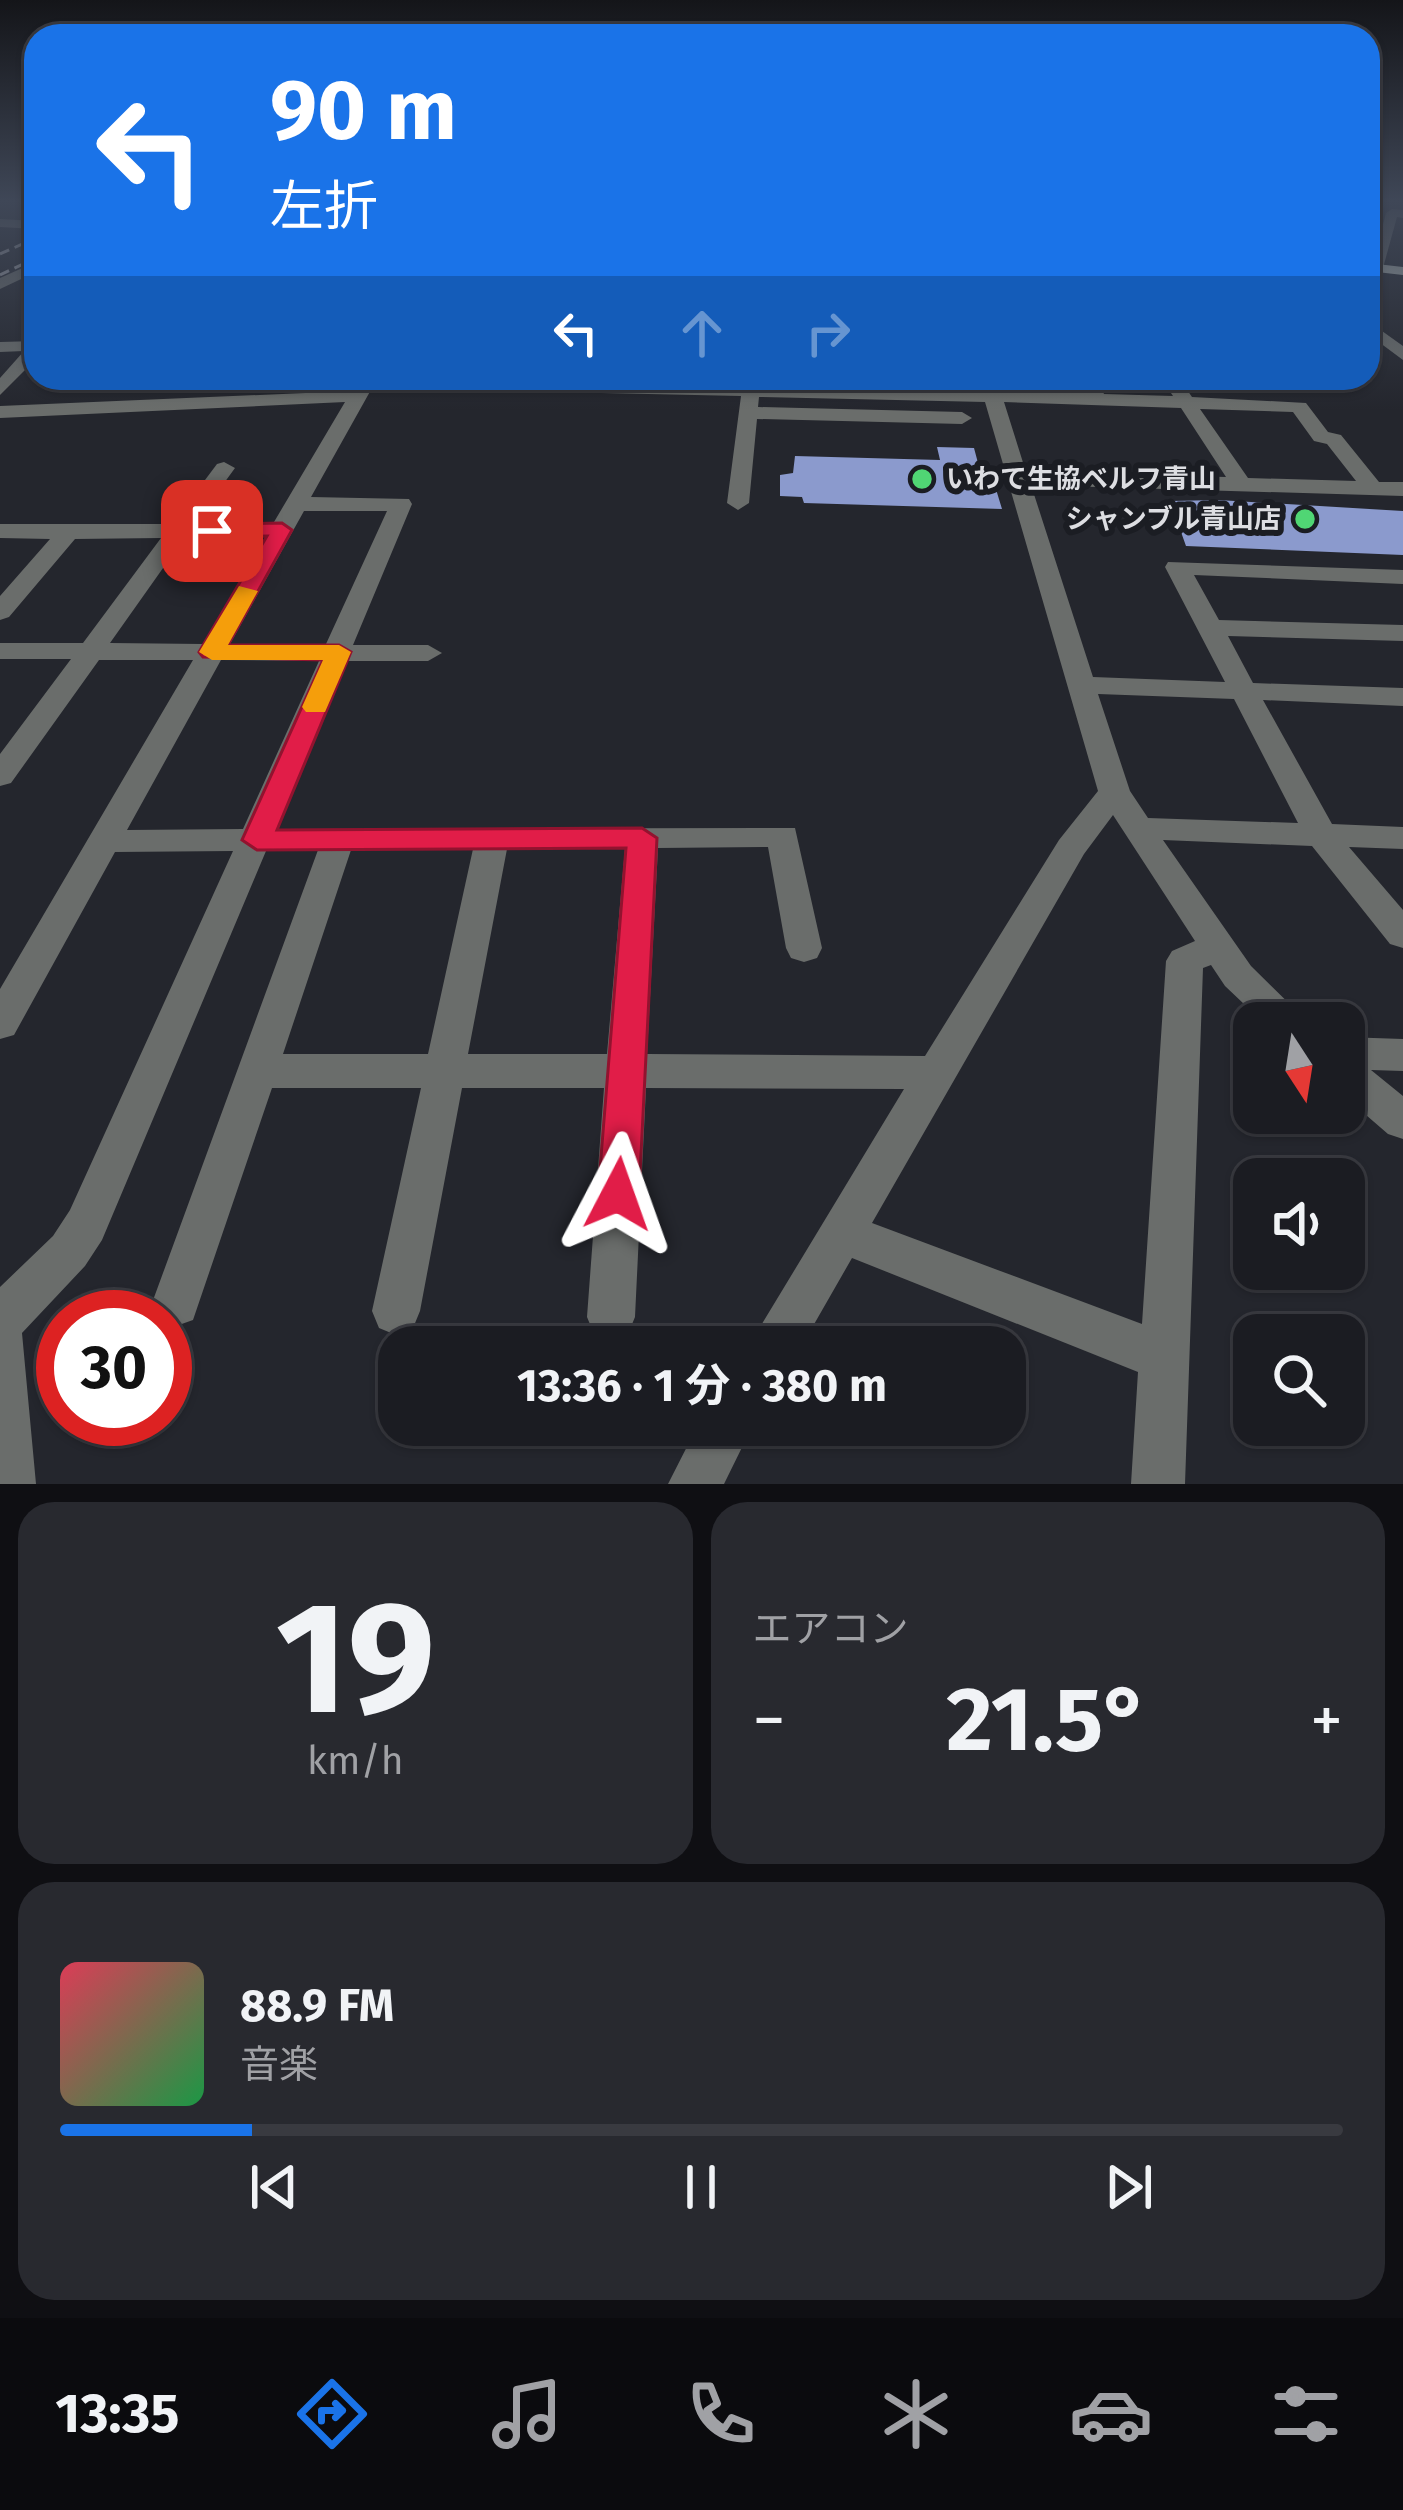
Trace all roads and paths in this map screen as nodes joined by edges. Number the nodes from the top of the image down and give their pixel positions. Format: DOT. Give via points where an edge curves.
graph roads {
  1 [pos="308,390"];
  2 [pos="362,390"];
  3 [pos="751,390"];
  4 [pos="991,390"];
  5 [pos="1017,390"];
  6 [pos="1093,390"];
  7 [pos="1178,390"];
  8 [pos="1097,399"];
  9 [pos="1185,401"];
  10 [pos="0,412"];
  11 [pos="748,413"];
  12 [pos="962,418"];
  13 [pos="224,468"];
  14 [pos="1018,478"];
  15 [pos="1241,484"];
  16 [pos="1373,488"];
  17 [pos="1403,489"];
  18 [pos="738,503"];
  19 [pos="289,516"];
  20 [pos="0,531"];
  21 [pos="178,531"];
  22 [pos="68,532"];
  23 [pos="1403,577"];
  24 [pos="0,612"];
  25 [pos="1210,628"];
  26 [pos="1403,633"];
  27 [pos="0,650"];
  28 [pos="92,650"];
  29 [pos="212,652"];
  30 [pos="339,652"];
  31 [pos="428,652"];
  32 [pos="1082,686"];
  33 [pos="1244,691"];
  34 [pos="1394,696"];
  35 [pos="1403,720"];
  36 [pos="0,776"];
  37 [pos="1114,792"];
  38 [pos="1135,828"];
  39 [pos="1321,835"];
  40 [pos="492,838"];
  41 [pos="642,838"];
  42 [pos="1403,838"];
  43 [pos="257,840"];
  44 [pos="338,840"];
  45 [pos="104,841"];
  46 [pos="1403,935"];
  47 [pos="1218,946"];
  48 [pos="804,948"];
  49 [pos="1266,1002"];
  50 [pos="0,1024"];
  51 [pos="1365,1054"];
  52 [pos="1403,1055"];
  53 [pos="258,1071"];
  54 [pos="445,1071"];
  55 [pos="626,1071"];
  56 [pos="937,1073"];
  57 [pos="1365,1089"];
  58 [pos="1403,1121"];
  59 [pos="840,1232"];
  60 [pos="181,1290"];
  61 [pos="396,1311"];
  62 [pos="610,1317"];
  63 [pos="0,1321"];
  64 [pos="785,1326"];
  65 [pos="0,1338"];
  66 [pos="1165,1358"];
  67 [pos="715,1446"];
  68 [pos="9,1484"];
  69 [pos="694,1484"];
  70 [pos="1158,1484"];
  1 -- 10 [label="street"];
  2 -- 19 [label="street"];
  3 -- 11 [label="street"];
  4 -- 14 [label="street"];
  5 -- 8 [label="street"];
  6 -- 8 [label="street"];
  7 -- 9 [label="street"];
  8 -- 9 [label="street"];
  9 -- 15 [label="street"];
  9 -- 16 [label="street" via="1299,407"];
  11 -- 12 [label="street"];
  11 -- 18 [label="street"];
  13 -- 21 [label="street"];
  14 -- 15 [label="street"];
  14 -- 32 [label="street"];
  15 -- 16 [label="street"];
  16 -- 17 [label="street"];
  19 -- 21 [label="street"];
  19 -- 29 [label="street"];
  19 -- 30 [label="street" via="401,504"];
  20 -- 22 [label="street"];
  21 -- 22 [label="street"];
  21 -- 28 [label="street"];
  22 -- 24 [label="street"];
  23 -- 25 [label="street" via="1177,568"];
  25 -- 26 [label="street"];
  25 -- 33 [label="street"];
  27 -- 28 [label="street"];
  28 -- 29 [label="street"];
  28 -- 36 [label="street"];
  29 -- 30 [label="street"];
  29 -- 45 [label="street"];
  30 -- 31 [label="street"];
  30 -- 43 [label="street"];
  32 -- 33 [label="street"];
  32 -- 37 [label="street"];
  33 -- 34 [label="street"];
  33 -- 39 [label="street"];
  34 -- 35 [label="street"];
  37 -- 38 [label="street"];
  37 -- 56 [label="street"];
  38 -- 39 [label="street"];
  38 -- 47 [label="street"];
  39 -- 42 [label="street"];
  39 -- 46 [label="street"];
  40 -- 41 [label="street"];
  40 -- 44 [label="street"];
  40 -- 54 [label="street"];
  41 -- 48 [label="street" via="783,836"];
  41 -- 55 [label="street"];
  43 -- 44 [label="street"];
  43 -- 45 [label="street"];
  43 -- 63 [label="street" via="86,1225"];
  44 -- 53 [label="street"];
  45 -- 50 [label="street"];
  47 -- 49 [label="street"];
  47 -- 66 [label="street" via="1186,961"];
  51 -- 52 [label="street"];
  53 -- 54 [label="street"];
  53 -- 60 [label="street"];
  54 -- 55 [label="street"];
  54 -- 61 [label="street"];
  55 -- 56 [label="street"];
  55 -- 62 [label="street"];
  56 -- 59 [label="street"];
  57 -- 58 [label="street"];
  59 -- 64 [label="street"];
  59 -- 66 [label="street"];
  65 -- 68 [label="street"];
  66 -- 70 [label="street"];
  67 -- 69 [label="street"];
}
